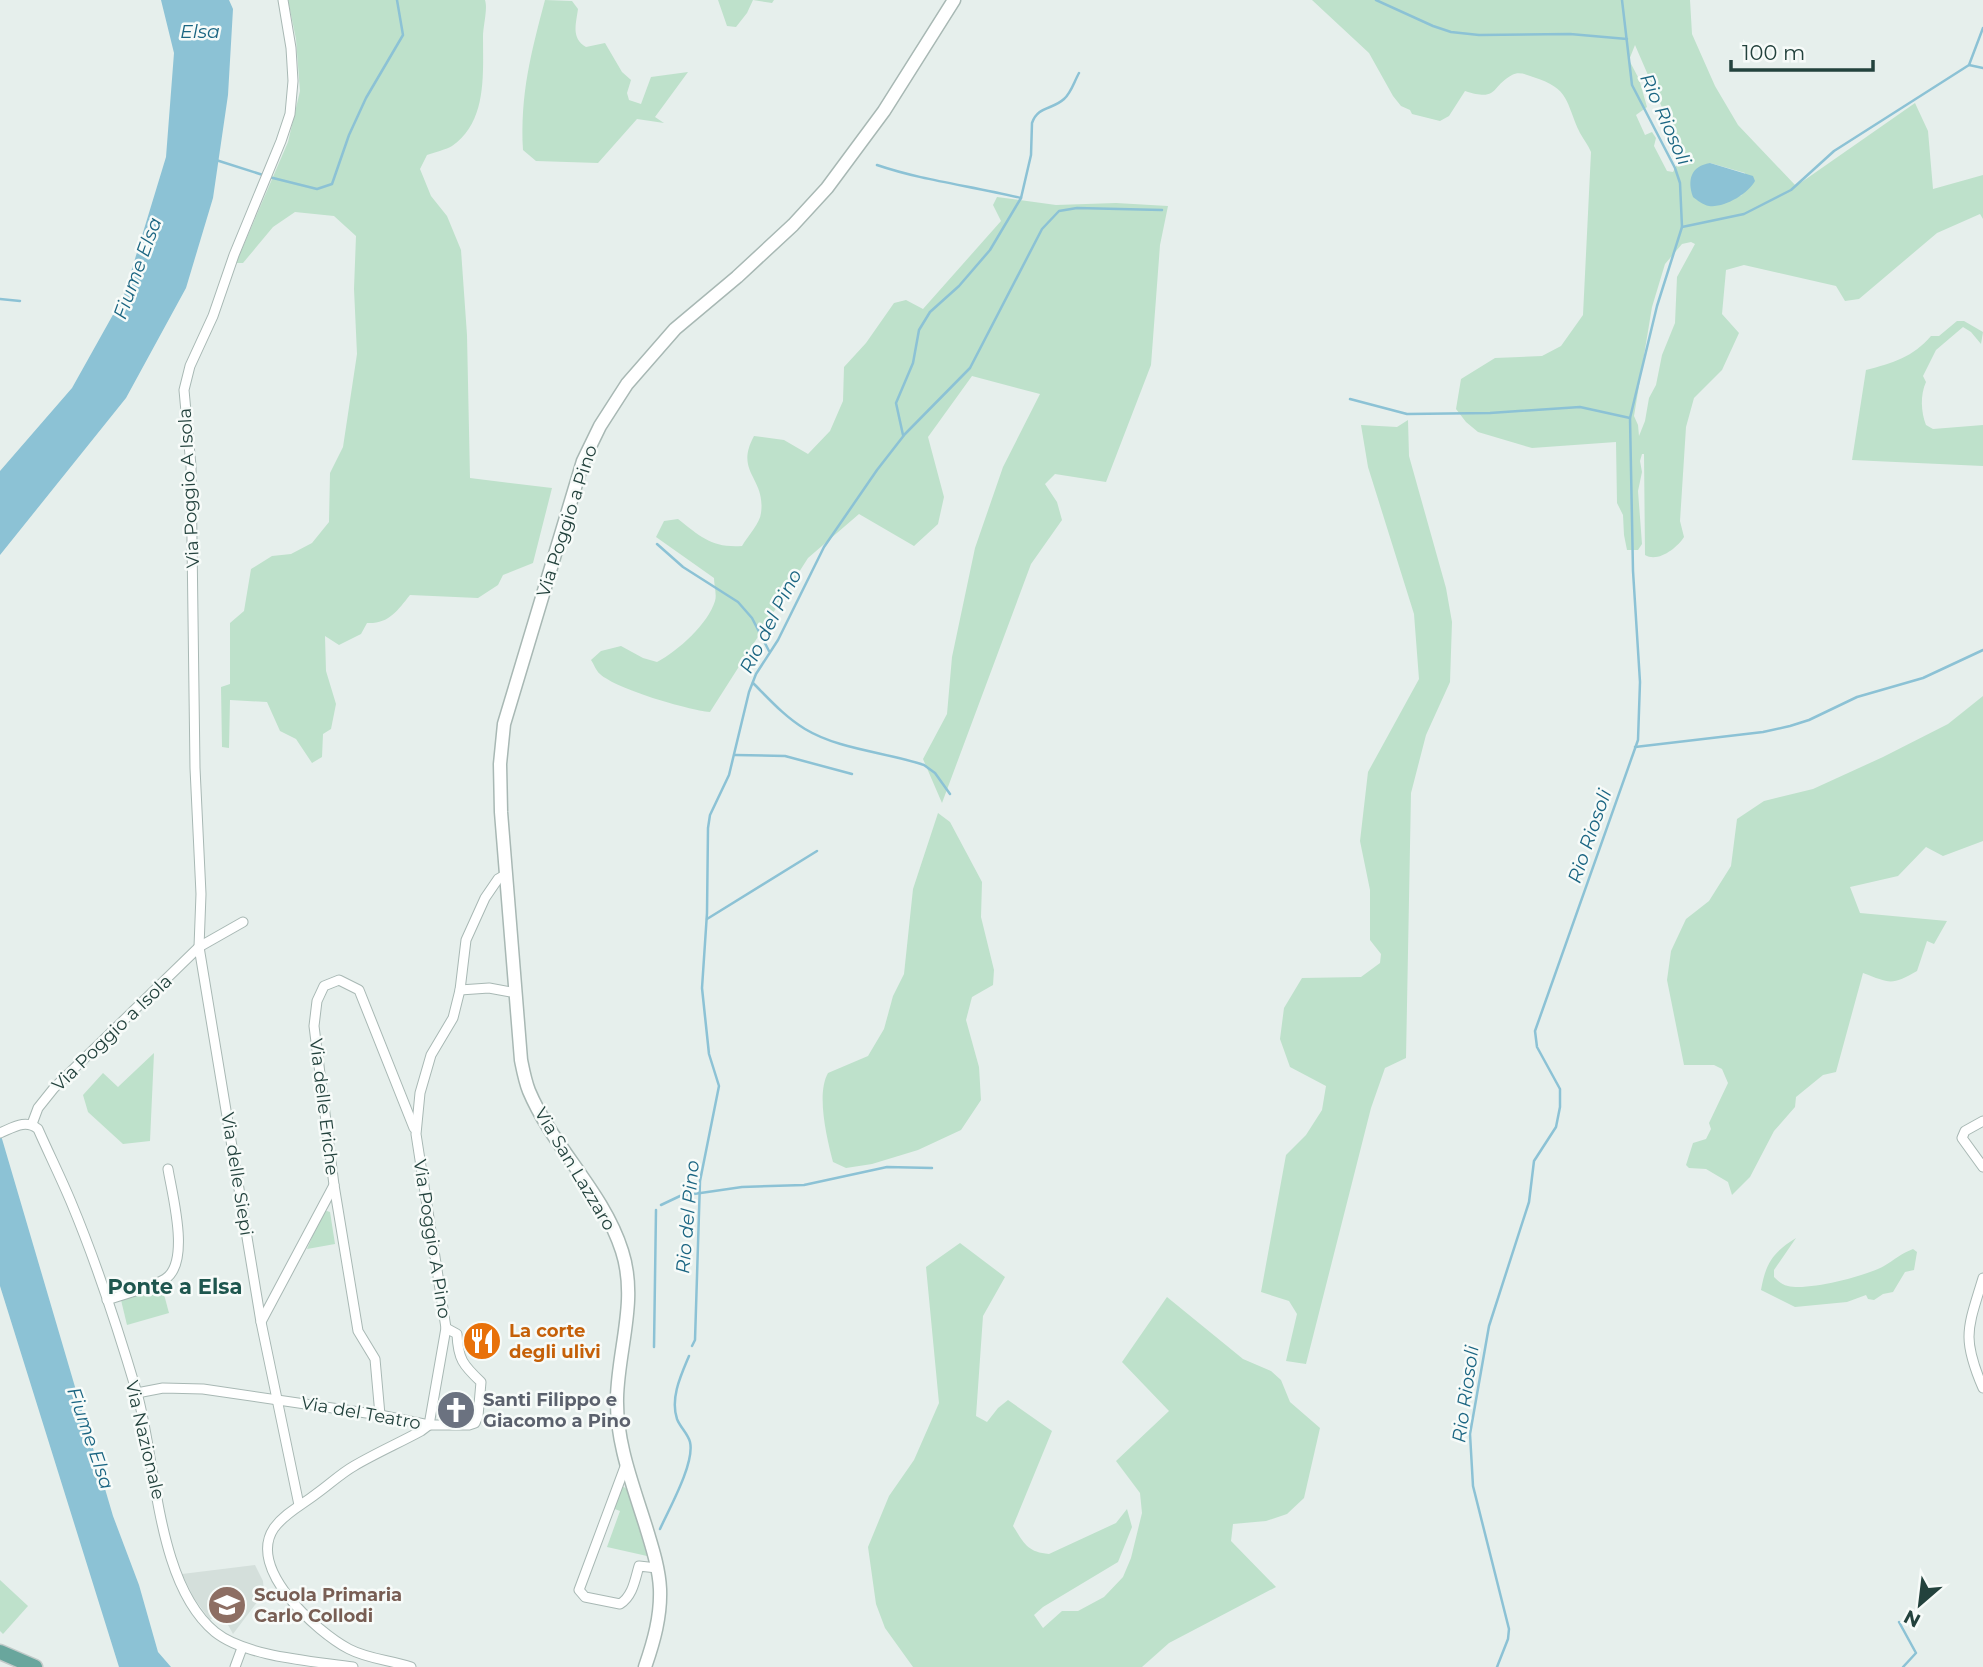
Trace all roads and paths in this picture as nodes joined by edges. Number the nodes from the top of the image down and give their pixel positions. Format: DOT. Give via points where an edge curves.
graph roads {
  1 [pos="282,0"];
  2 [pos="954,0"];
  3 [pos="505,875"];
  4 [pos="243,922"];
  5 [pos="199,947"];
  6 [pos="460,990"];
  7 [pos="516,993"];
  8 [pos="1983,1121"];
  9 [pos="32,1124"];
  10 [pos="0,1132"];
  11 [pos="416,1134"];
  12 [pos="1983,1167"];
  13 [pos="168,1169"];
  14 [pos="334,1185"];
  15 [pos="1983,1279"];
  16 [pos="107,1300"];
  17 [pos="261,1321"];
  18 [pos="446,1328"];
  19 [pos="1983,1388"];
  20 [pos="136,1393"];
  21 [pos="278,1399"];
  22 [pos="380,1415"];
  23 [pos="429,1425"];
  24 [pos="626,1464"];
  25 [pos="299,1505"];
  26 [pos="657,1568"];
  27 [pos="243,1648"];
  28 [pos="0,1652"];
  29 [pos="35,1667"];
  30 [pos="235,1667"];
  31 [pos="353,1667"];
  32 [pos="411,1667"];
  33 [pos="645,1667"];
  1 -- 5 [label="street, Via Poggio A Isola" via="291,48 290,114 184,390 191,466"];
  2 -- 3 [label="street, Via Poggio a Pino" via="884,111 827,188 793,225 675,329 627,384 600,426 583,461 504,724 500,764"];
  3 -- 6 [label="street, Via Poggio A Pino" via="485,898 466,940"];
  3 -- 7 [label="street, Via San Lazzaro"];
  4 -- 5 [label="street"];
  5 -- 9 [label="street, Via Poggio a Isola" via="54,1088"];
  5 -- 17 [label="street, Via delle Siepi"];
  6 -- 7 [label="street" via="489,988"];
  6 -- 11 [label="street, Via Poggio A Pino" via="453,1018 424,1072"];
  7 -- 24 [label="street, Via San Lazzaro" via="528,1089 548,1128 608,1216 623,1252 629,1299 617,1398"];
  8 -- 12 [label="street" via="1965,1130 1962,1138"];
  9 -- 10 [label="street"];
  9 -- 16 [label="street, Via Nazionale" via="71,1201"];
  11 -- 14 [label="street, Via delle Eriche" via="359,990 332,981 317,1001 314,1026"];
  11 -- 18 [label="street, Via Poggio A Pino"];
  13 -- 16 [label="street" via="179,1244 177,1261 165,1279"];
  14 -- 17 [label="street, Via delle Eriche"];
  14 -- 22 [label="street" via="358,1331 375,1359"];
  15 -- 19 [label="street" via="1968,1338"];
  16 -- 20 [label="street, Via Nazionale"];
  17 -- 21 [label="street, Via delle Siepi"];
  18 -- 23 [label="street, Via Poggio A Pino"];
  18 -- 23 [label="street, Via del Teatro" via="457,1334 464,1366 481,1382 478,1416 469,1426"];
  20 -- 21 [label="street, Via del Teatro" via="190,1389"];
  20 -- 27 [label="street, Via Nazionale" via="157,1495 187,1600 222,1637"];
  21 -- 22 [label="street, Via del Teatro"];
  21 -- 25 [label="street, Via delle Siepi"];
  22 -- 23 [label="street, Via del Teatro"];
  23 -- 25 [label="street" via="353,1466"];
  24 -- 26 [label="street, Via San Lazzaro"];
  24 -- 26 [label="street" via="579,1590 585,1597 620,1604 632,1591 639,1566"];
  25 -- 32 [label="street" via="273,1529 268,1546 279,1583 326,1635 351,1650"];
  26 -- 33 [label="street, Via San Lazzaro" via="660,1611"];
  27 -- 30 [label="street"];
  27 -- 31 [label="street, Via Nazionale"];
  28 -- 29 [label="main road"];
}
